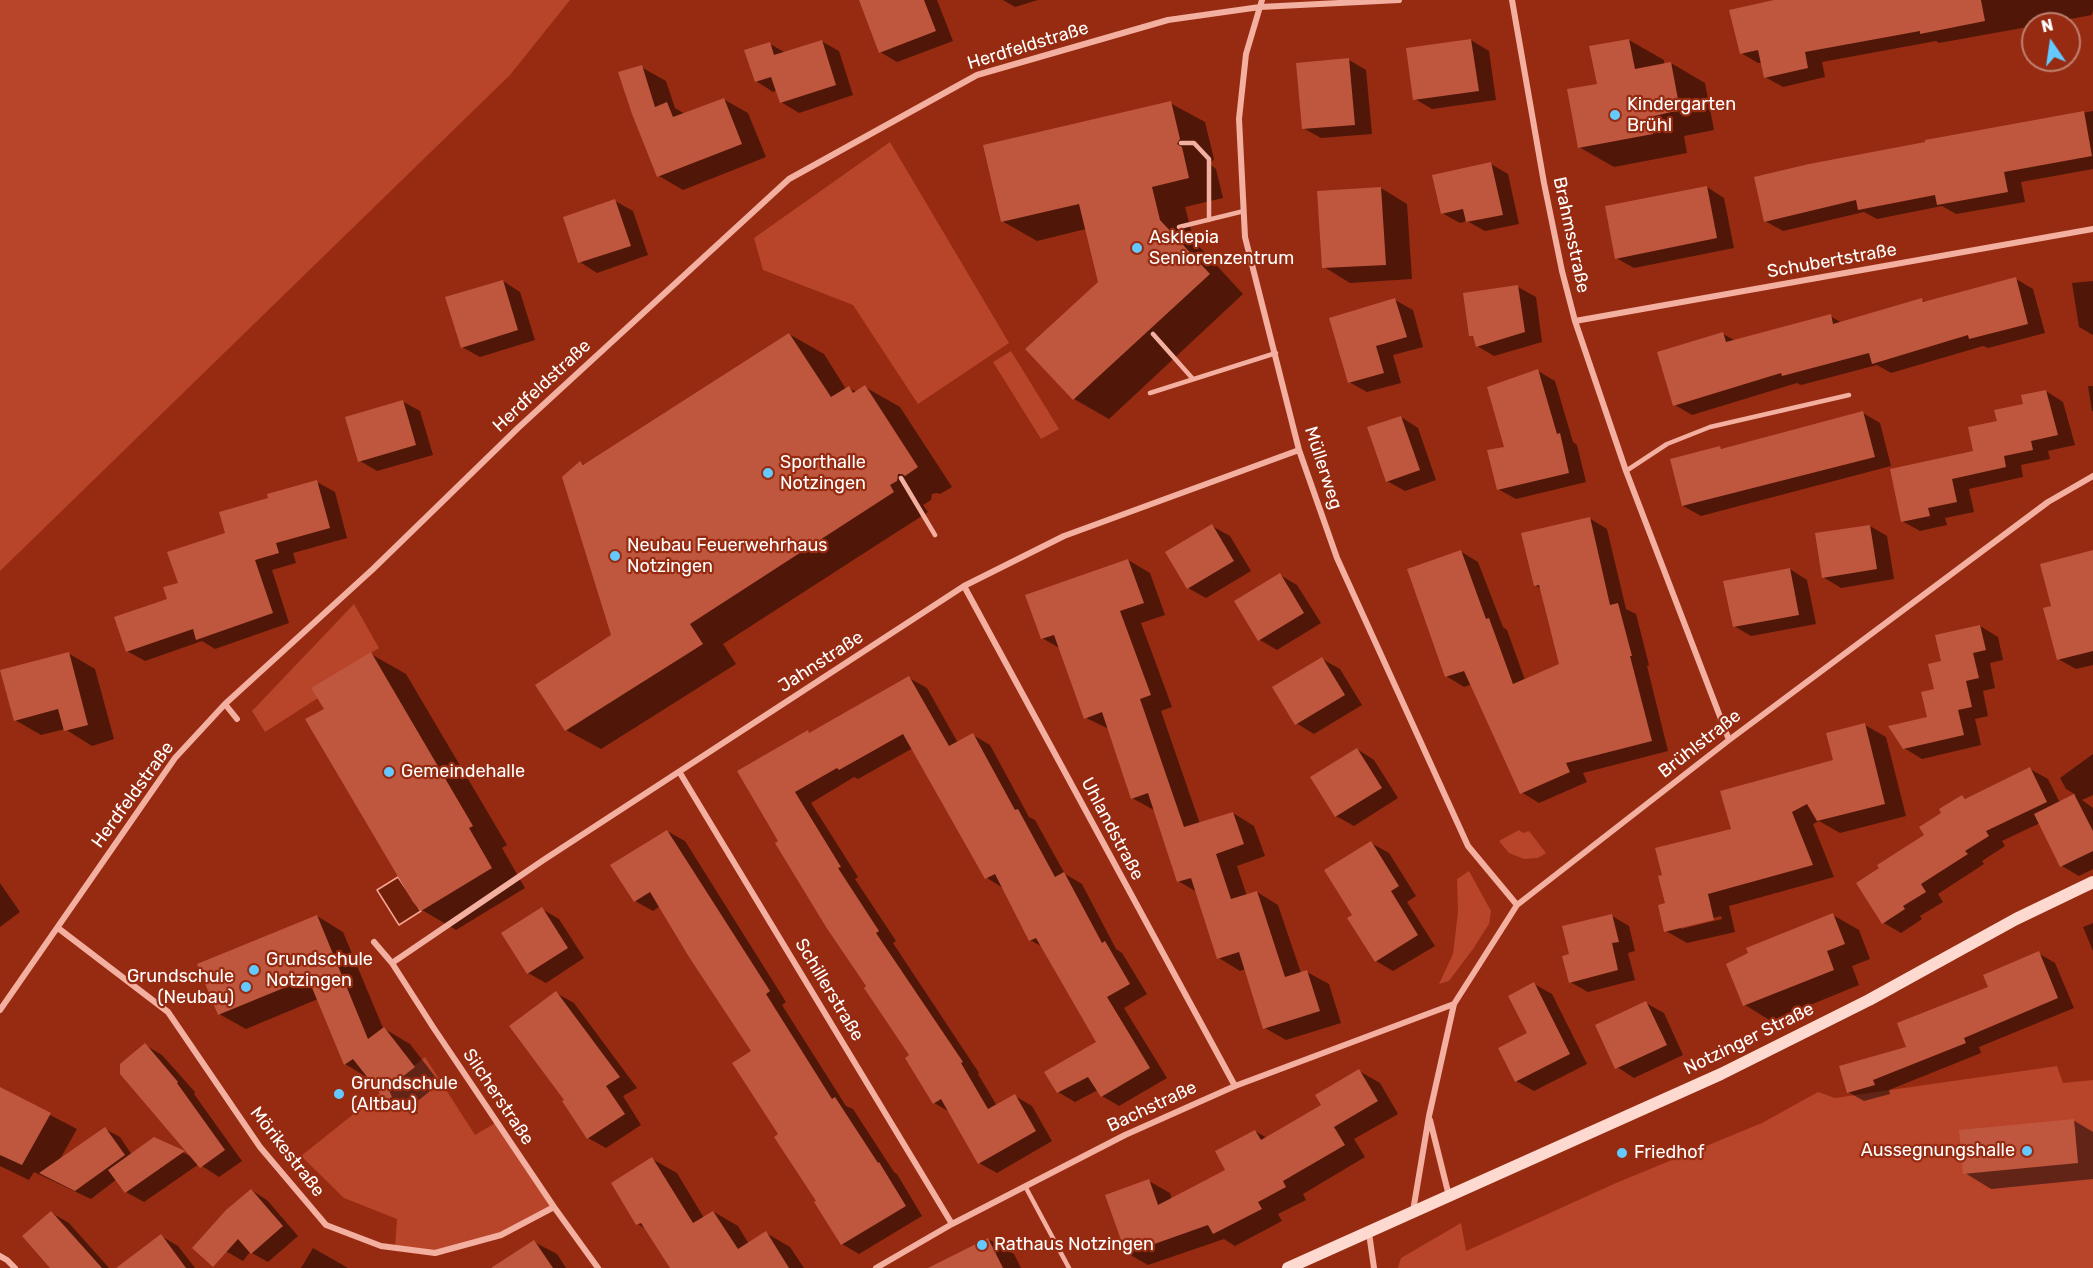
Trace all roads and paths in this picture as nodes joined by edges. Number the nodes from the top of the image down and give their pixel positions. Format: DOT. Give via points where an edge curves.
graph roads {
  1 [pos="1262,0"];
  2 [pos="1399,0"];
  3 [pos="1512,0"];
  4 [pos="1260,7"];
  5 [pos="1181,143"];
  6 [pos="1244,211"];
  7 [pos="1209,220"];
  8 [pos="1179,227"];
  9 [pos="2093,229"];
  10 [pos="1575,321"];
  11 [pos="1153,334"];
  12 [pos="1276,353"];
  13 [pos="1193,379"];
  14 [pos="1150,393"];
  15 [pos="1849,395"];
  16 [pos="1299,450"];
  17 [pos="1626,471"];
  18 [pos="2093,476"];
  19 [pos="901,478"];
  20 [pos="934,535"];
  21 [pos="964,586"];
  22 [pos="225,704"];
  23 [pos="237,719"];
  24 [pos="1729,740"];
  25 [pos="680,772"];
  26 [pos="2093,882"];
  27 [pos="1517,905"];
  28 [pos="58,928"];
  29 [pos="374,942"];
  30 [pos="392,963"];
  31 [pos="1454,1004"];
  32 [pos="0,1010"];
  33 [pos="1235,1086"];
  34 [pos="1429,1116"];
  35 [pos="1025,1186"];
  36 [pos="1449,1196"];
  37 [pos="554,1207"];
  38 [pos="1413,1212"];
  39 [pos="952,1224"];
  40 [pos="1369,1233"];
  41 [pos="0,1256"];
  42 [pos="15,1268"];
  43 [pos="598,1268"];
  44 [pos="876,1268"];
  45 [pos="1069,1268"];
  46 [pos="1288,1268"];
  47 [pos="1374,1268"];
  1 -- 4 [label="street, Müllerweg"];
  2 -- 4 [label="street, Herdfeldstraße"];
  3 -- 10 [label="street, Brahmsstraße" via="1544,183"];
  4 -- 6 [label="street, Müllerweg" via="1246,54 1239,119"];
  4 -- 22 [label="street, Herdfeldstraße" via="1168,20 977,75 789,179"];
  5 -- 7 [label="lane" via="1194,143 1209,159"];
  6 -- 7 [label="lane"];
  6 -- 12 [label="street, Müllerweg" via="1245,237"];
  7 -- 8 [label="lane"];
  9 -- 10 [label="street, Schubertstraße"];
  10 -- 17 [label="street, Brahmsstraße"];
  11 -- 13 [label="lane"];
  12 -- 13 [label="lane"];
  12 -- 16 [label="street, Müllerweg"];
  13 -- 14 [label="lane"];
  15 -- 17 [label="lane" via="1710,428 1666,444"];
  16 -- 21 [label="street, Jahnstraße" via="1064,536"];
  16 -- 27 [label="street, Müllerweg" via="1337,558 1468,846"];
  17 -- 24 [label="street, Brahmsstraße"];
  18 -- 24 [label="street, Brühlstraße" via="2048,502"];
  19 -- 20 [label="lane"];
  21 -- 25 [label="street, Jahnstraße"];
  21 -- 33 [label="street, Uhlandstraße"];
  22 -- 23 [label="street"];
  22 -- 28 [label="street, Herdfeldstraße" via="175,758"];
  24 -- 27 [label="street, Brühlstraße"];
  25 -- 30 [label="street, Jahnstraße"];
  25 -- 39 [label="street, Schillerstraße"];
  26 -- 36 [label="street, Notzinger Straße" via="1722,1074"];
  27 -- 31 [label="street, Brühlstraße"];
  28 -- 32 [label="street, Herdfeldstraße"];
  28 -- 37 [label="street, Mörikestraße" via="168,1012 260,1147 327,1225 381,1246 435,1253 501,1236"];
  29 -- 30 [label="street, Silcherstraße"];
  30 -- 37 [label="street, Silcherstraße"];
  31 -- 33 [label="street, Bachstraße"];
  31 -- 34 [label="street, Brühlstraße"];
  33 -- 35 [label="street, Bachstraße" via="1125,1135"];
  34 -- 36 [label="street, Brühlstraße"];
  34 -- 38 [label="street, Brühlstraße"];
  35 -- 39 [label="street, Bachstraße"];
  35 -- 45 [label="lane"];
  36 -- 38 [label="street, Notzinger Straße"];
  37 -- 43 [label="street, Silcherstraße"];
  38 -- 40 [label="street, Notzinger Straße"];
  39 -- 44 [label="street, Bachstraße"];
  40 -- 46 [label="street, Notzinger Straße"];
  40 -- 47 [label="street"];
  41 -- 42 [label="street"];
}
